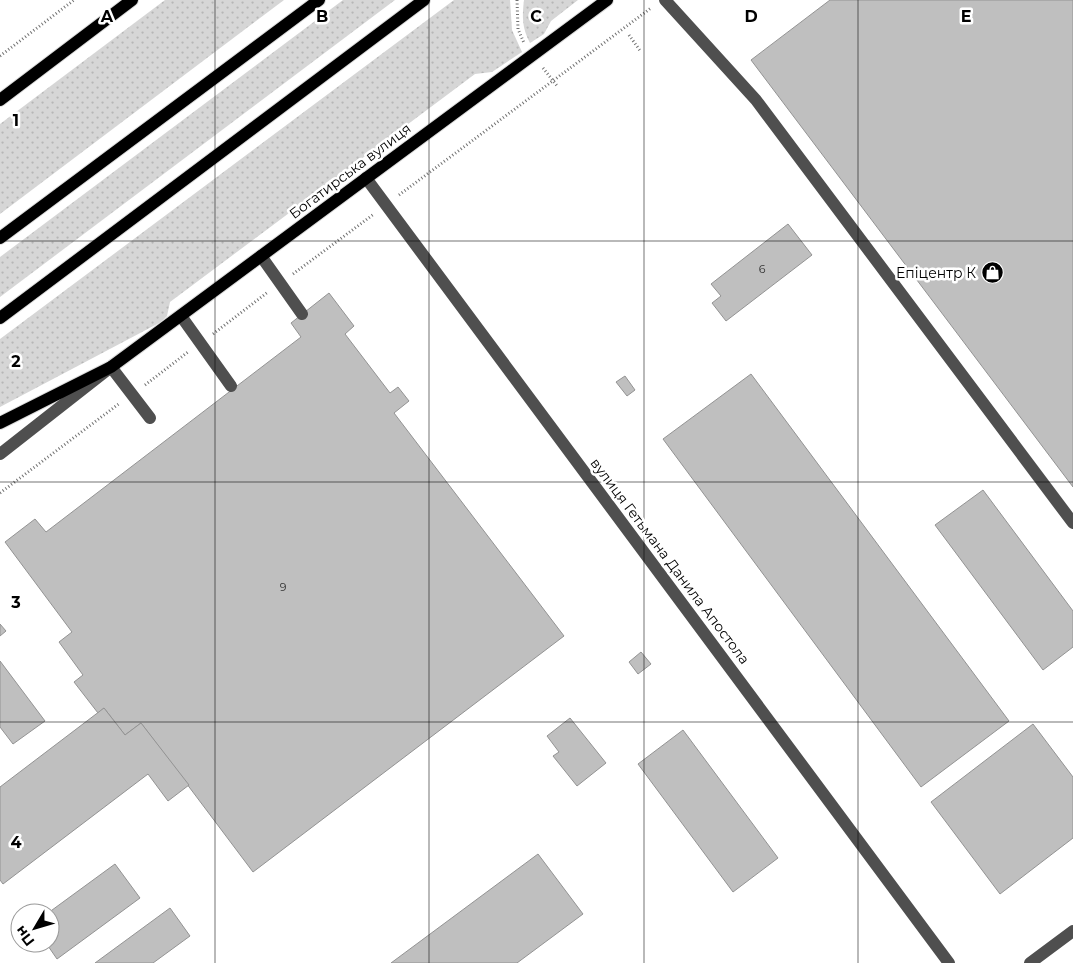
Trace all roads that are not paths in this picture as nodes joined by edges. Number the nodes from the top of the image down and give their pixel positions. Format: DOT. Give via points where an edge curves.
graph roads {
  1 [pos="132,0"];
  2 [pos="319,0"];
  3 [pos="424,0"];
  4 [pos="607,0"];
  5 [pos="659,3"];
  6 [pos="0,100"];
  7 [pos="366,178"];
  8 [pos="0,238"];
  9 [pos="261,256"];
  10 [pos="302,314"];
  11 [pos="181,316"];
  12 [pos="0,318"];
  13 [pos="111,367"];
  14 [pos="231,386"];
  15 [pos="150,418"];
  16 [pos="0,423"];
  17 [pos="0,454"];
  18 [pos="1073,523"];
  19 [pos="1073,931"];
  20 [pos="949,963"];
  21 [pos="1030,963"];
  1 -- 6 [label="main road"];
  2 -- 8 [label="main road"];
  3 -- 12 [label="main road"];
  4 -- 7 [label="main road, Богатирська вулиця"];
  5 -- 18 [label="street" via="756,100"];
  7 -- 9 [label="main road, Богатирська вулиця"];
  7 -- 20 [label="street, вулиця Гетьмана Данила Апостола"];
  9 -- 10 [label="street"];
  9 -- 11 [label="main road, Богатирська вулиця"];
  11 -- 13 [label="main road, Богатирська вулиця"];
  11 -- 14 [label="street"];
  13 -- 15 [label="street"];
  13 -- 16 [label="main road, Богатирська вулиця"];
  13 -- 17 [label="street, Богатирська вулиця"];
  19 -- 21 [label="street"];
}
